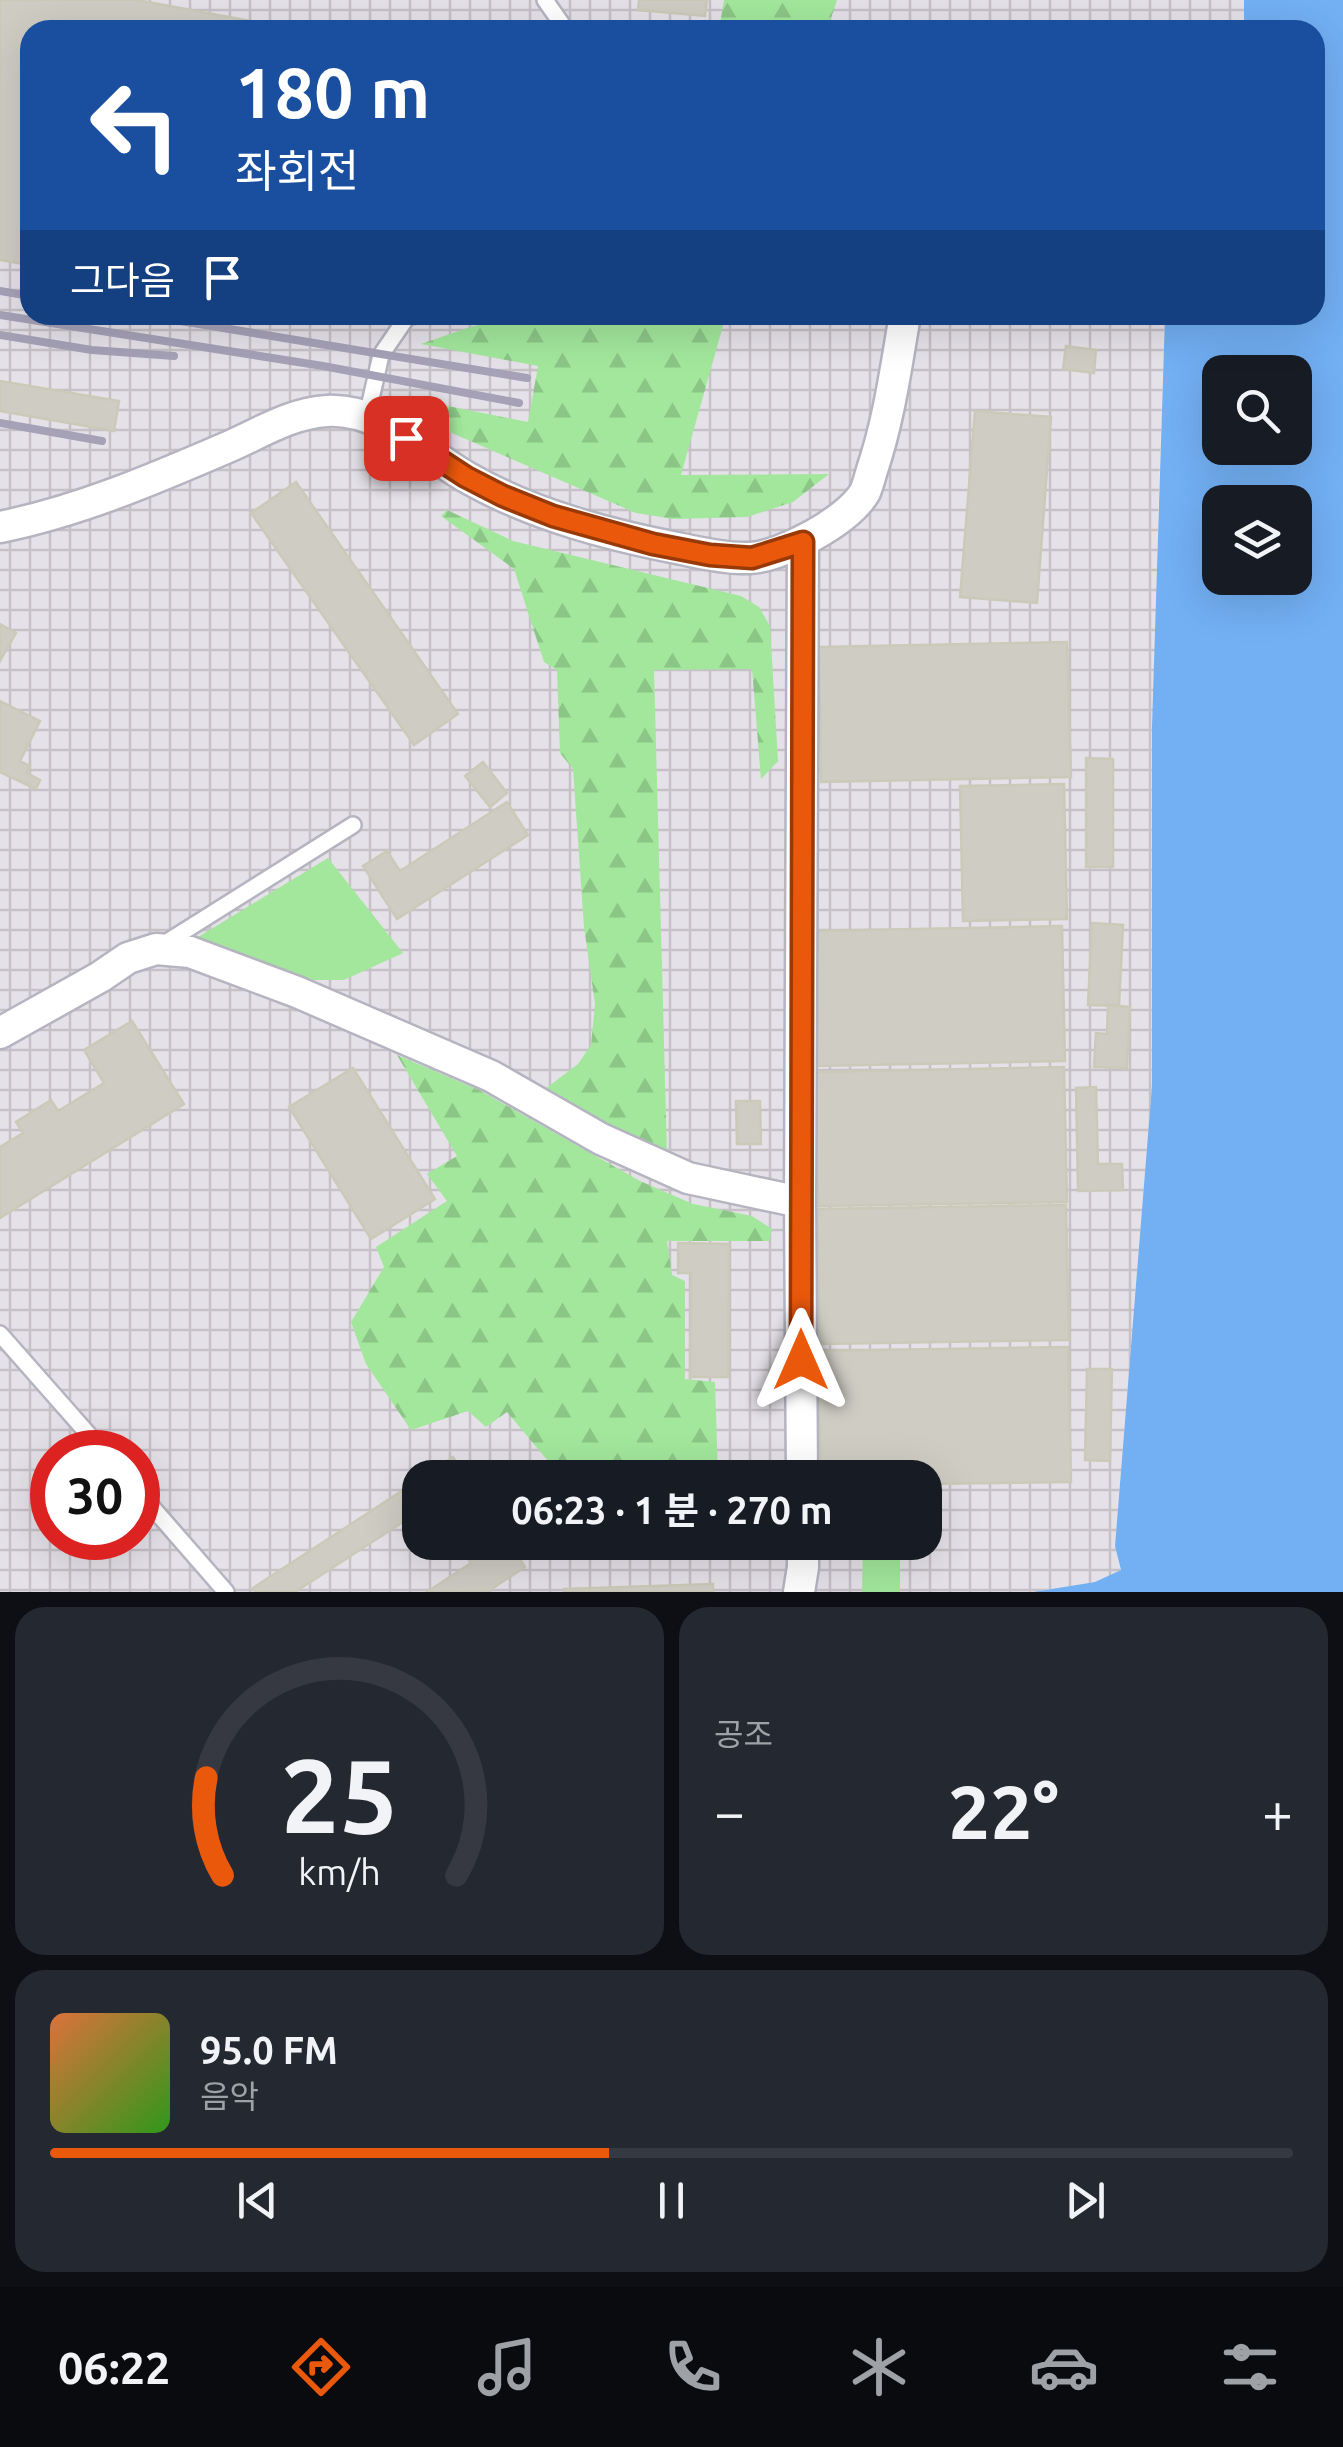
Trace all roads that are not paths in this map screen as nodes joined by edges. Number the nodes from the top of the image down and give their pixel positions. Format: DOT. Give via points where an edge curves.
graph roads {
  1 [pos="403,325"];
  2 [pos="904,325"];
  3 [pos="367,416"];
  4 [pos="0,527"];
  5 [pos="803,542"];
  6 [pos="353,825"];
  7 [pos="156,949"];
  8 [pos="0,1032"];
  9 [pos="800,1202"];
  10 [pos="0,1334"];
  11 [pos="85,1430"];
  12 [pos="802,1460"];
  13 [pos="160,1516"];
  14 [pos="803,1560"];
  15 [pos="226,1592"];
  16 [pos="800,1592"];
  1 -- 3 [label="lane" via="382,355"];
  2 -- 5 [label="street" via="881,444 864,494"];
  3 -- 4 [label="street" via="307,414 97,500"];
  3 -- 5 [label="street" via="466,477 553,516 710,555 752,558"];
  5 -- 9 [label="street"];
  6 -- 7 [label="lane"];
  7 -- 8 [label="street" via="128,958"];
  7 -- 9 [label="street" via="190,952 298,992 491,1076 688,1178"];
  9 -- 12 [label="street"];
  10 -- 11 [label="lane"];
  13 -- 15 [label="lane"];
  14 -- 16 [label="street"];
}
